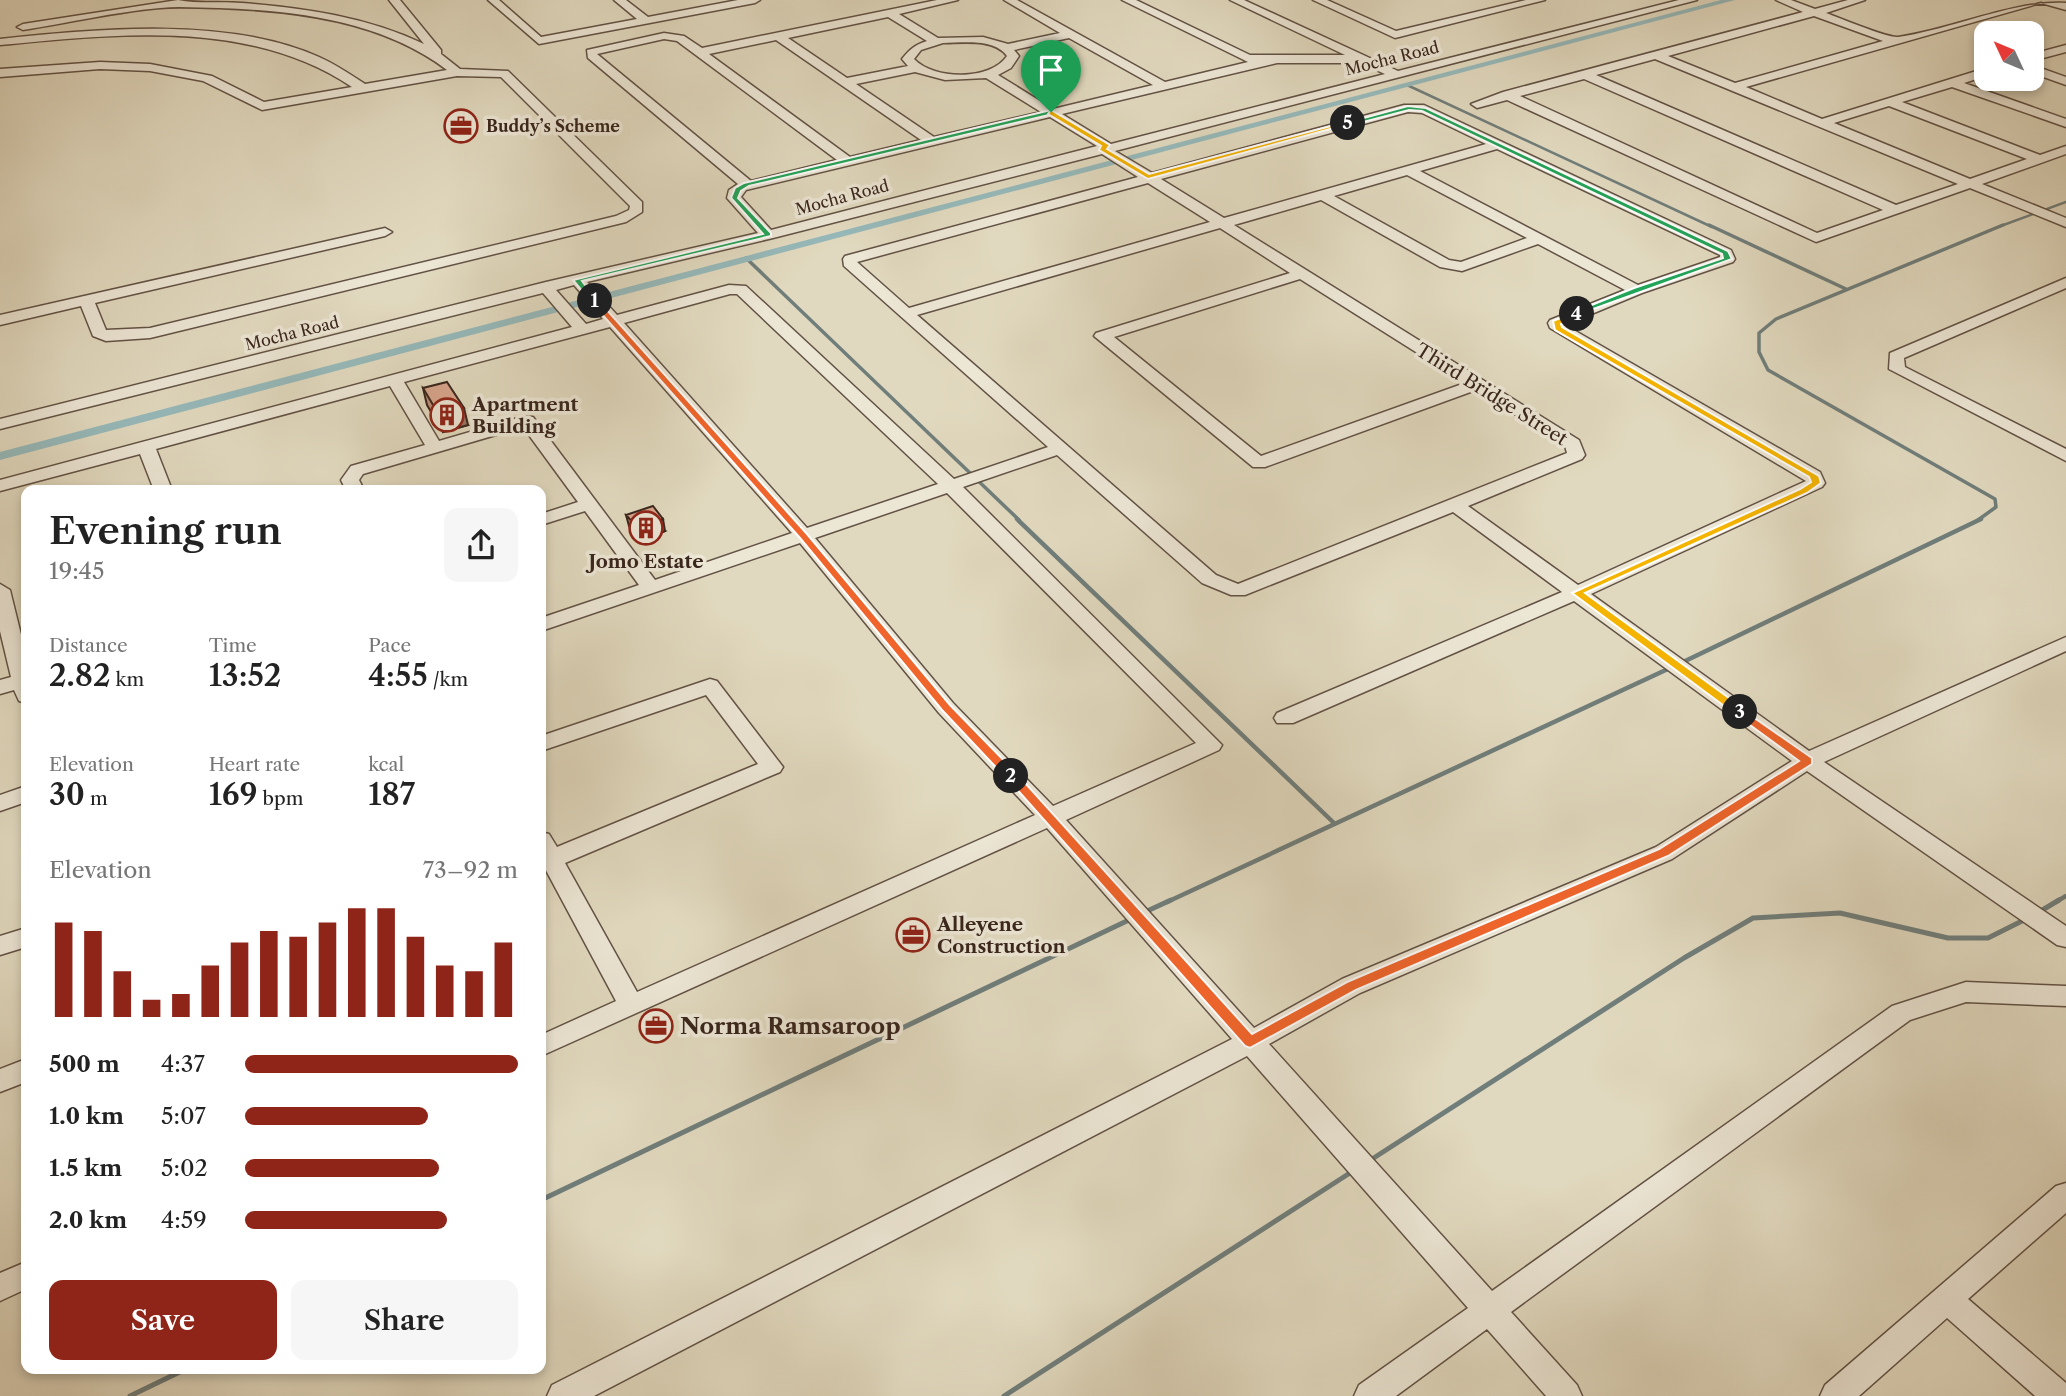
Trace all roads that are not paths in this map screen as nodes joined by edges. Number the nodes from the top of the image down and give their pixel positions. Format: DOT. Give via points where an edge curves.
graph roads {
  1 [pos="185,0"];
  2 [pos="394,0"];
  3 [pos="494,0"];
  4 [pos="619,0"];
  5 [pos="953,0"];
  6 [pos="1009,0"];
  7 [pos="1127,0"];
  8 [pos="1235,0"];
  9 [pos="1338,0"];
  10 [pos="1540,0"];
  11 [pos="1654,0"];
  12 [pos="1692,0"];
  13 [pos="1781,0"];
  14 [pos="1860,0"];
  15 [pos="2041,0"];
  16 [pos="746,1"];
  17 [pos="1321,1"];
  18 [pos="160,4"];
  19 [pos="1669,6"];
  20 [pos="2066,7"];
  21 [pos="1815,12"];
  22 [pos="889,13"];
  23 [pos="646,21"];
  24 [pos="0,31"];
  25 [pos="1071,34"];
  26 [pos="778,36"];
  27 [pos="935,41"];
  28 [pos="1894,41"];
  29 [pos="0,42"];
  30 [pos="1007,48"];
  31 [pos="2066,48"];
  32 [pos="701,52"];
  33 [pos="2044,54"];
  34 [pos="439,55"];
  35 [pos="1658,55"];
  36 [pos="1360,59"];
  37 [pos="1273,60"];
  38 [pos="915,68"];
  39 [pos="457,72"];
  40 [pos="0,73"];
  41 [pos="2044,73"];
  42 [pos="988,74"];
  43 [pos="1396,75"];
  44 [pos="1585,75"];
  45 [pos="1974,76"];
  46 [pos="2066,81"];
  47 [pos="846,82"];
  48 [pos="1953,83"];
  49 [pos="1734,87"];
  50 [pos="1165,88"];
  51 [pos="364,89"];
  52 [pos="1507,96"];
  53 [pos="1889,102"];
  54 [pos="1477,104"];
  55 [pos="1051,112"];
  56 [pos="1822,123"];
  57 [pos="2066,123"];
  58 [pos="931,141"];
  59 [pos="1498,145"];
  60 [pos="1107,150"];
  61 [pos="2066,150"];
  62 [pos="2039,159"];
  63 [pos="846,160"];
  64 [pos="1408,170"];
  65 [pos="1148,177"];
  66 [pos="747,184"];
  67 [pos="1970,184"];
  68 [pos="1323,195"];
  69 [pos="1896,210"];
  70 [pos="1222,223"];
  71 [pos="2066,223"];
  72 [pos="385,232"];
  73 [pos="768,235"];
  74 [pos="1538,239"];
  75 [pos="1301,274"];
  76 [pos="2066,284"];
  77 [pos="1637,290"];
  78 [pos="586,291"];
  79 [pos="556,299"];
  80 [pos="86,300"];
  81 [pos="907,313"];
  82 [pos="0,320"];
  83 [pos="613,321"];
  84 [pos="582,329"];
  85 [pos="394,379"];
  86 [pos="1478,384"];
  87 [pos="0,424"];
  88 [pos="146,446"];
  89 [pos="435,447"];
  90 [pos="1061,448"];
  91 [pos="2066,456"];
  92 [pos="957,483"];
  93 [pos="161,485"];
  94 [pos="352,485"];
  95 [pos="0,486"];
  96 [pos="1465,501"];
  97 [pos="589,504"];
  98 [pos="546,518"];
  99 [pos="804,536"];
  100 [pos="650,587"];
  101 [pos="0,590"];
  102 [pos="1577,593"];
  103 [pos="546,623"];
  104 [pos="2066,643"];
  105 [pos="21,672"];
  106 [pos="0,687"];
  107 [pos="21,688"];
  108 [pos="1285,718"];
  109 [pos="546,742"];
  110 [pos="1807,761"];
  111 [pos="21,796"];
  112 [pos="0,803"];
  113 [pos="1051,818"];
  114 [pos="546,849"];
  115 [pos="2066,938"];
  116 [pos="21,939"];
  117 [pos="0,946"];
  118 [pos="2066,996"];
  119 [pos="631,1005"];
  120 [pos="1250,1042"];
  121 [pos="546,1044"];
  122 [pos="21,1072"];
  123 [pos="0,1081"];
  124 [pos="2066,1195"];
  125 [pos="21,1277"];
  126 [pos="0,1287"];
  127 [pos="1946,1299"];
  128 [pos="1489,1309"];
  129 [pos="563,1396"];
  130 [pos="1370,1396"];
  131 [pos="1566,1396"];
  132 [pos="1836,1396"];
  133 [pos="2058,1396"];
  1 -- 18 [label="street"];
  2 -- 34 [label="street"];
  3 -- 23 [label="street" via="539,41"];
  4 -- 23 [label="street"];
  5 -- 22 [label="street"];
  6 -- 25 [label="street"];
  7 -- 37 [label="street" via="1242,57"];
  8 -- 36 [label="street"];
  9 -- 17 [label="street"];
  10 -- 17 [label="street" via="1395,35"];
  11 -- 19 [label="street"];
  12 -- 19 [label="street, Mocha Road"];
  13 -- 21 [label="street"];
  14 -- 21 [label="street"];
  15 -- 20 [label="street"];
  15 -- 28 [label="street"];
  16 -- 23 [label="street"];
  18 -- 24 [label="street"];
  18 -- 34 [label="street" via="248,6 316,15 391,34"];
  19 -- 43 [label="street, Mocha Road"];
  21 -- 28 [label="street"];
  21 -- 35 [label="street"];
  22 -- 26 [label="street"];
  22 -- 27 [label="street"];
  25 -- 30 [label="street"];
  25 -- 50 [label="street"];
  26 -- 32 [label="street"];
  26 -- 47 [label="street"];
  27 -- 30 [label="street" via="975,39"];
  27 -- 38 [label="street" via="910,53 908,59"];
  28 -- 49 [label="street"];
  29 -- 51 [label="street" via="122,33 218,37 299,53"];
  30 -- 42 [label="street" via="1012,62"];
  31 -- 33 [label="street"];
  32 -- 63 [label="street"];
  32 -- 66 [label="street" via="670,36 590,54"];
  34 -- 39 [label="street"];
  35 -- 44 [label="street"];
  35 -- 49 [label="street"];
  36 -- 37 [label="street"];
  36 -- 43 [label="street"];
  37 -- 50 [label="street"];
  38 -- 42 [label="street" via="947,76"];
  38 -- 47 [label="street"];
  39 -- 51 [label="street"];
  39 -- 80 [label="street" via="504,74 637,205 635,212 150,333 99,333"];
  40 -- 51 [label="street" via="86,67 166,71 233,88 262,107"];
  41 -- 46 [label="street"];
  42 -- 55 [label="street, Third Bridge Street"];
  43 -- 60 [label="street, Mocha Road"];
  44 -- 52 [label="street"];
  44 -- 69 [label="street"];
  45 -- 48 [label="street"];
  47 -- 58 [label="street"];
  48 -- 53 [label="street"];
  48 -- 57 [label="street"];
  49 -- 56 [label="street"];
  50 -- 55 [label="street"];
  52 -- 54 [label="street"];
  52 -- 69 [label="street" via="1816,238"];
  53 -- 56 [label="street"];
  53 -- 62 [label="street"];
  55 -- 58 [label="street"];
  55 -- 60 [label="street, Third Bridge Street"];
  56 -- 67 [label="street"];
  58 -- 63 [label="street"];
  59 -- 64 [label="street"];
  59 -- 65 [label="street" via="1424,109 1408,108"];
  59 -- 77 [label="street" via="1726,253 1728,259"];
  60 -- 65 [label="street, Third Bridge Street"];
  60 -- 73 [label="street, Mocha Road"];
  61 -- 62 [label="street"];
  62 -- 67 [label="street"];
  63 -- 66 [label="street"];
  64 -- 68 [label="street"];
  64 -- 74 [label="street"];
  65 -- 70 [label="street, Third Bridge Street"];
  65 -- 81 [label="street" via="850,259 849,263"];
  66 -- 73 [label="street" via="737,189 734,198"];
  67 -- 69 [label="street"];
  67 -- 71 [label="street"];
  68 -- 70 [label="street"];
  68 -- 74 [label="street" via="1445,264 1462,267"];
  70 -- 75 [label="street, Third Bridge Street"];
  70 -- 81 [label="street"];
  72 -- 80 [label="street"];
  73 -- 78 [label="street, Mocha Road"];
  74 -- 77 [label="street"];
  75 -- 86 [label="street, Third Bridge Street"];
  75 -- 86 [label="street" via="1101,336 1259,463"];
  76 -- 91 [label="street" via="1896,356 1897,369"];
  77 -- 102 [label="street" via="1556,323 1558,328 1814,476 1816,483"];
  78 -- 79 [label="street, Mocha Road"];
  78 -- 83 [label="street"];
  79 -- 84 [label="street"];
  79 -- 87 [label="street, Mocha Road"];
  80 -- 82 [label="street"];
  81 -- 90 [label="street"];
  83 -- 84 [label="street"];
  83 -- 92 [label="street" via="741,289"];
  83 -- 99 [label="street"];
  84 -- 85 [label="street"];
  85 -- 88 [label="street"];
  85 -- 89 [label="street"];
  86 -- 96 [label="street, Third Bridge Street" via="1573,444 1576,455"];
  88 -- 93 [label="street"];
  88 -- 95 [label="street"];
  89 -- 94 [label="street" via="357,470 351,475"];
  89 -- 97 [label="street" via="527,421"];
  90 -- 92 [label="street"];
  90 -- 96 [label="street" via="1209,579 1238,591"];
  92 -- 99 [label="street"];
  92 -- 113 [label="street" via="1211,745"];
  96 -- 102 [label="street"];
  97 -- 98 [label="street"];
  97 -- 100 [label="street"];
  99 -- 100 [label="street"];
  99 -- 113 [label="street" via="946,708"];
  100 -- 103 [label="street"];
  101 -- 105 [label="street"];
  102 -- 108 [label="street"];
  102 -- 110 [label="street"];
  104 -- 110 [label="street"];
  106 -- 107 [label="street"];
  109 -- 114 [label="street" via="710,687 772,767"];
  110 -- 115 [label="street"];
  110 -- 120 [label="street" via="1664,853 1351,986"];
  111 -- 112 [label="street"];
  113 -- 119 [label="street"];
  113 -- 120 [label="street"];
  114 -- 119 [label="street"];
  116 -- 117 [label="street"];
  118 -- 128 [label="street" via="1966,992 1901,1013"];
  119 -- 121 [label="street"];
  120 -- 128 [label="street"];
  120 -- 129 [label="street"];
  122 -- 123 [label="street"];
  124 -- 127 [label="street"];
  125 -- 126 [label="street"];
  127 -- 132 [label="street"];
  127 -- 133 [label="street"];
  128 -- 130 [label="street"];
  128 -- 131 [label="street"];
}
